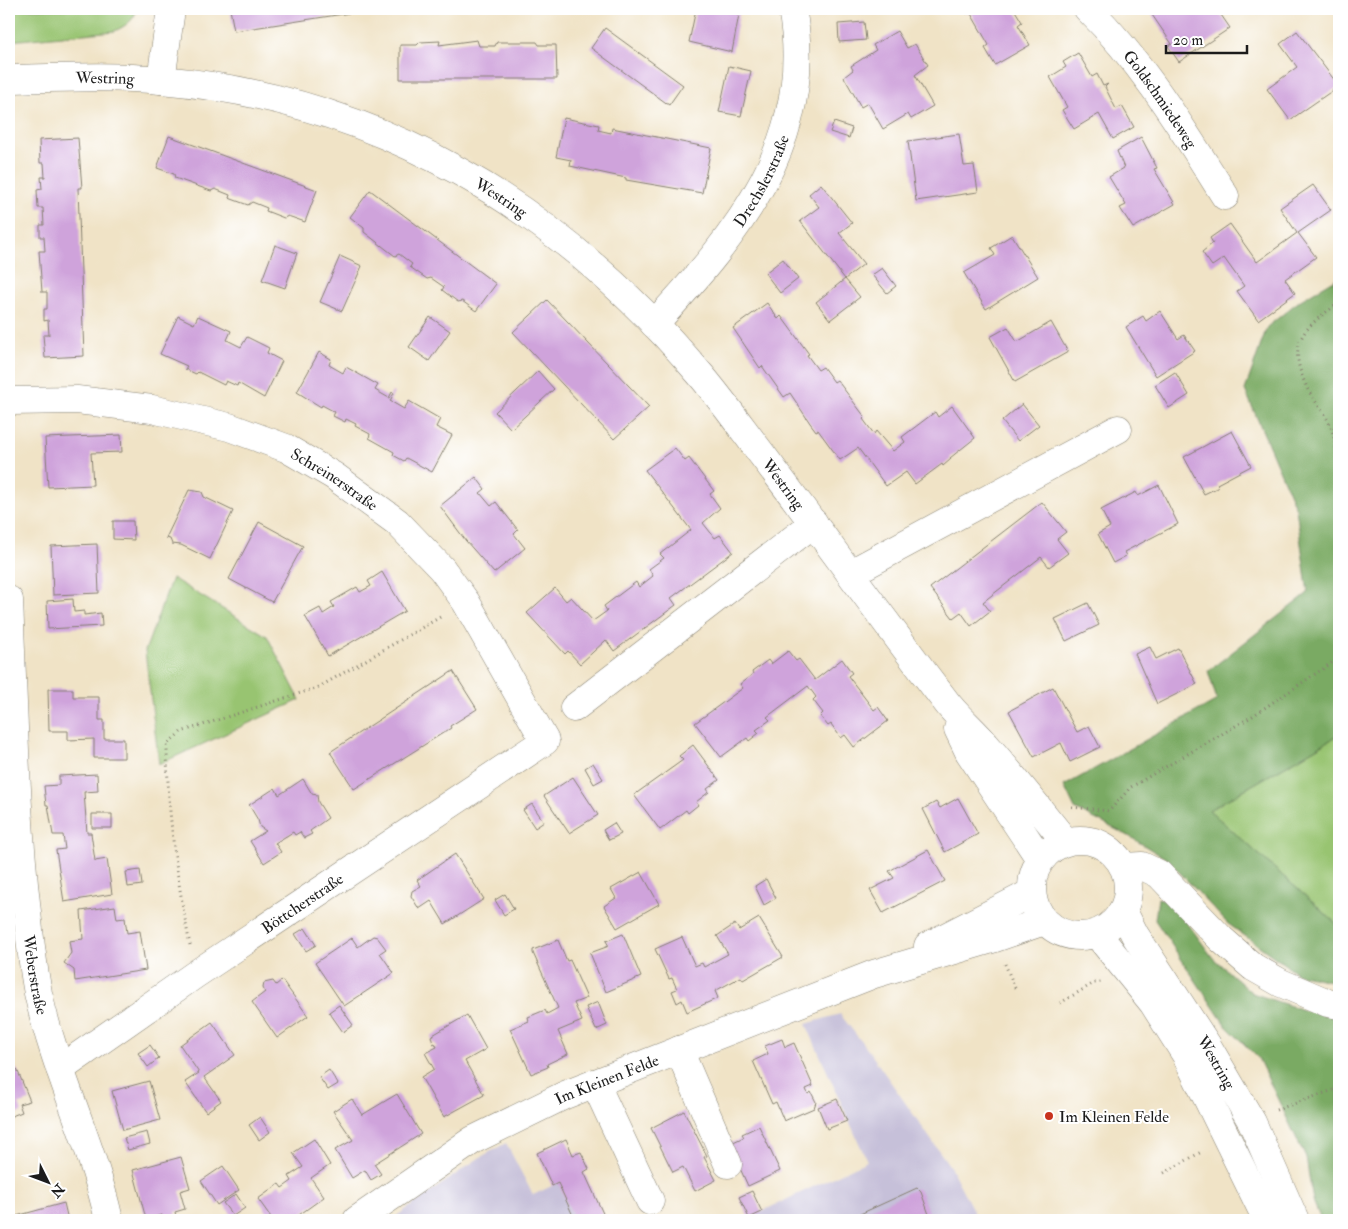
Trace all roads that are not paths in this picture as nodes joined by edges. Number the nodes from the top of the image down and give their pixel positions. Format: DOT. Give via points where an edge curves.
graph roads {
  1 [pos="171,9"];
  2 [pos="792,9"];
  3 [pos="1088,9"];
  4 [pos="9,79"];
  5 [pos="161,80"];
  6 [pos="1225,196"];
  7 [pos="654,324"];
  8 [pos="9,401"];
  9 [pos="1118,428"];
  10 [pos="814,523"];
  11 [pos="851,573"];
  12 [pos="9,600"];
  13 [pos="946,703"];
  14 [pos="574,708"];
  15 [pos="545,740"];
  16 [pos="1065,841"];
  17 [pos="1040,859"];
  18 [pos="1124,867"];
  19 [pos="1031,893"];
  20 [pos="1123,911"];
  21 [pos="1044,921"];
  22 [pos="1097,934"];
  23 [pos="874,974"];
  24 [pos="1339,1005"];
  25 [pos="679,1050"];
  26 [pos="60,1069"];
  27 [pos="595,1083"];
  28 [pos="728,1164"];
  29 [pos="650,1201"];
  30 [pos="109,1220"];
  31 [pos="357,1220"];
  32 [pos="1267,1220"];
  33 [pos="1295,1220"];
  1 -- 5 [label="street"];
  2 -- 7 [label="street, Drechslerstraße" via="796,27 796,66 792,108 768,176 747,211 698,277"];
  3 -- 6 [label="street, Goldschmiedeweg" via="1146,75"];
  4 -- 5 [label="street, Westring"];
  5 -- 7 [label="street, Westring" via="254,93 321,110 373,128 415,148 515,204 559,236"];
  7 -- 10 [label="street, Westring" via="700,373"];
  8 -- 15 [label="street, Schreinerstraße" via="77,400 152,409 229,427 286,448 334,476 397,522 442,569 466,602"];
  9 -- 11 [label="street"];
  10 -- 11 [label="street, Westring"];
  10 -- 14 [label="street"];
  11 -- 13 [label="street, Westring"];
  12 -- 26 [label="street, Weberstraße" via="18,818 28,920 38,993"];
  13 -- 16 [label="street, Westring" via="984,742"];
  13 -- 17 [label="street, Westring" via="969,752"];
  15 -- 26 [label="street, Böttcherstraße"];
  16 -- 17 [label="street"];
  16 -- 18 [label="street" via="1079,839 1098,843 1114,853"];
  17 -- 19 [label="street"];
  18 -- 20 [label="street" via="1129,890"];
  18 -- 24 [label="street" via="1142,866 1159,874 1221,939 1253,967 1282,983"];
  19 -- 21 [label="street" via="1034,906"];
  19 -- 23 [label="street, Im Kleinen Felde"];
  20 -- 22 [label="street" via="1110,926"];
  20 -- 33 [label="street, Westring" via="1252,1122"];
  21 -- 22 [label="street" via="1057,931 1077,937"];
  21 -- 23 [label="street, Im Kleinen Felde"];
  22 -- 32 [label="street, Westring" via="1153,1003 1186,1055"];
  23 -- 25 [label="street, Im Kleinen Felde"];
  25 -- 27 [label="street, Im Kleinen Felde"];
  25 -- 28 [label="street"];
  26 -- 30 [label="street, Weberstraße"];
  27 -- 29 [label="street"];
  27 -- 31 [label="street, Im Kleinen Felde" via="473,1140"];
}
